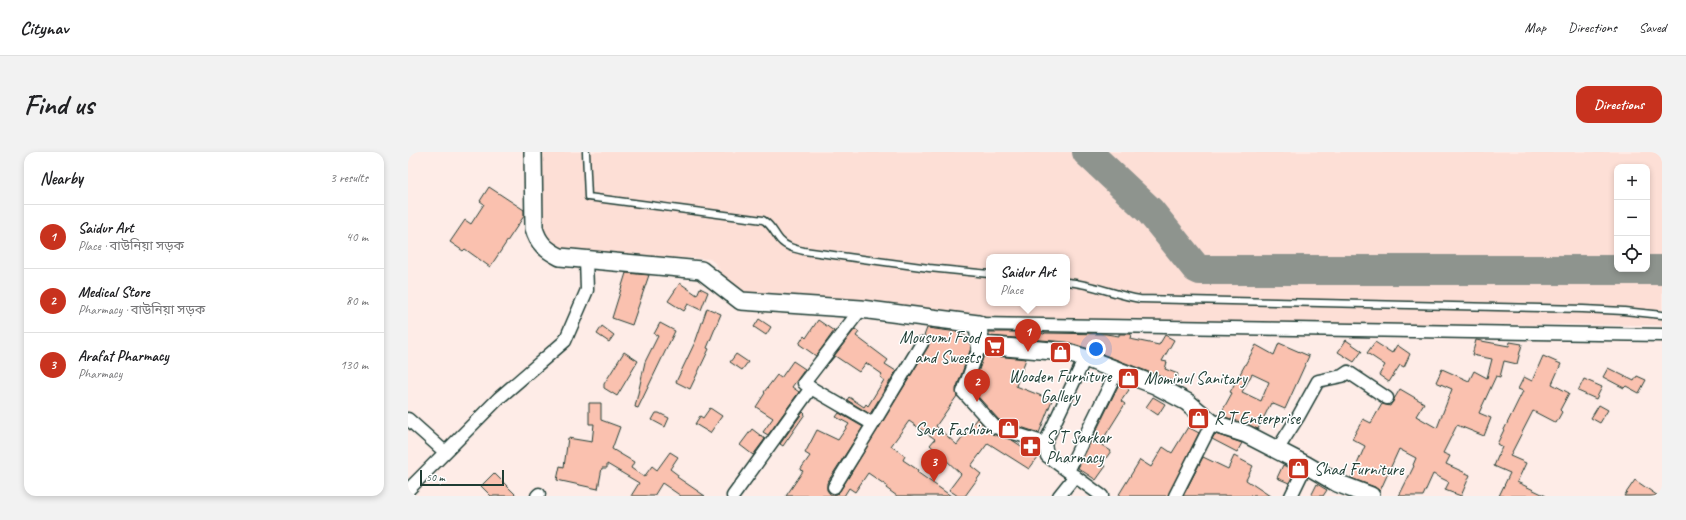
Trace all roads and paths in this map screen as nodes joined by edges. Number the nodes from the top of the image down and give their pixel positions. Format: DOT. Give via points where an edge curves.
graph roads {
  1 [pos="533,152"];
  2 [pos="586,152"];
  3 [pos="586,259"];
  4 [pos="986,274"];
  5 [pos="1070,282"];
  6 [pos="861,309"];
  7 [pos="1662,315"];
  8 [pos="978,324"];
  9 [pos="1662,335"];
  10 [pos="922,343"];
  11 [pos="980,345"];
  12 [pos="1085,358"];
  13 [pos="1117,371"];
  14 [pos="811,388"];
  15 [pos="1387,398"];
  16 [pos="408,419"];
  17 [pos="1212,423"];
  18 [pos="873,424"];
  19 [pos="1045,443"];
  20 [pos="1277,450"];
  21 [pos="445,452"];
  22 [pos="1306,465"];
  23 [pos="1071,473"];
  24 [pos="834,486"];
  25 [pos="408,490"];
  26 [pos="733,496"];
  27 [pos="1060,496"];
  28 [pos="1102,496"];
  29 [pos="1175,496"];
  30 [pos="1291,496"];
  31 [pos="1371,496"];
  1 -- 3 [label="street" via="534,228 537,237 548,251 560,256"];
  2 -- 4 [label="lane" via="588,198 763,220 785,244 804,251"];
  3 -- 6 [label="street" via="701,270 741,301"];
  3 -- 21 [label="street" via="587,290 565,341 499,398"];
  5 -- 7 [label="lane" via="1084,283 1140,299 1582,309"];
  6 -- 8 [label="street"];
  6 -- 14 [label="street" via="804,383"];
  8 -- 9 [label="street"];
  8 -- 11 [label="street"];
  10 -- 18 [label="street"];
  11 -- 12 [label="street" via="1064,352"];
  11 -- 19 [label="street" via="963,392 995,427"];
  12 -- 13 [label="street"];
  12 -- 19 [label="street"];
  13 -- 17 [label="street" via="1155,385 1187,402"];
  13 -- 23 [label="street"];
  14 -- 18 [label="street"];
  14 -- 26 [label="street"];
  15 -- 20 [label="street" via="1348,372 1342,376 1318,381"];
  16 -- 21 [label="street"];
  17 -- 20 [label="street" via="1246,434"];
  17 -- 29 [label="street"];
  18 -- 24 [label="street"];
  19 -- 23 [label="street" via="1047,456"];
  20 -- 22 [label="street"];
  21 -- 25 [label="street"];
  22 -- 30 [label="street"];
  22 -- 31 [label="street" via="1337,483"];
  23 -- 27 [label="street"];
  23 -- 28 [label="street"];
}
